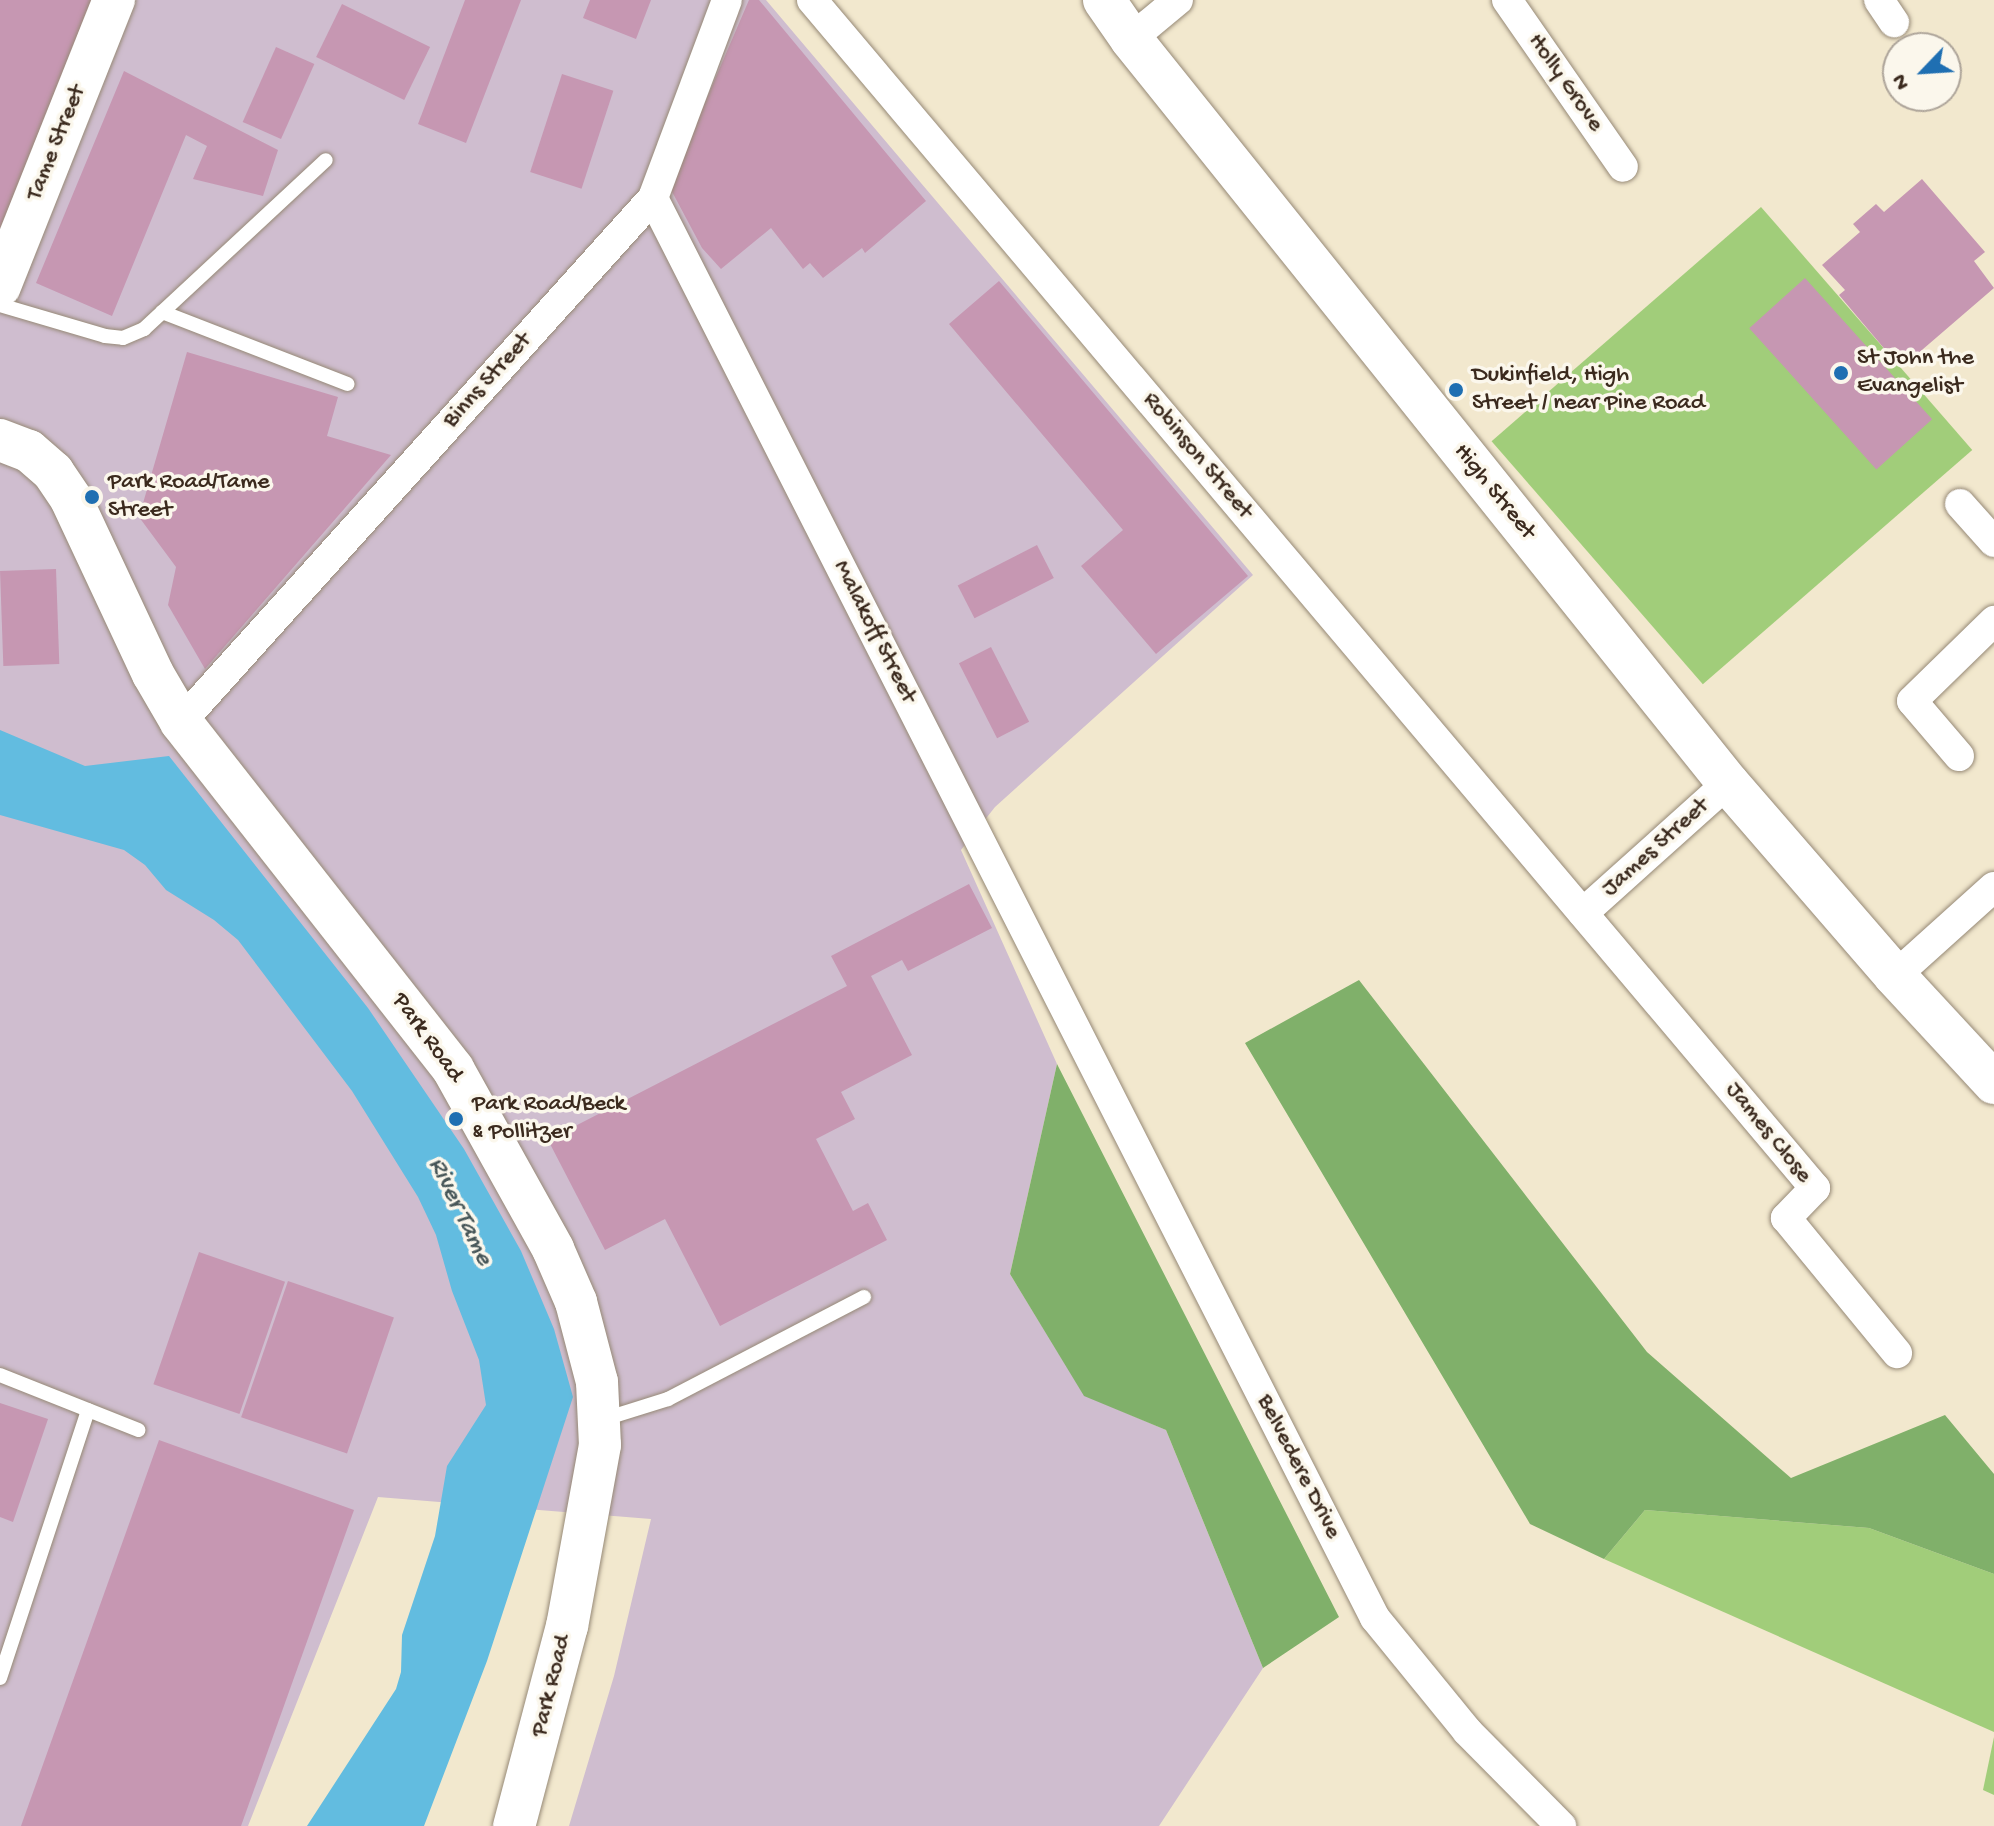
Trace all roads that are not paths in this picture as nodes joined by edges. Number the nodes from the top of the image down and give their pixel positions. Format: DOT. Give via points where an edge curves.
graph roads {
  1 [pos="114,0"];
  2 [pos="727,0"];
  3 [pos="812,0"];
  4 [pos="1104,0"];
  5 [pos="1178,0"];
  6 [pos="1507,0"];
  7 [pos="1131,39"];
  8 [pos="326,160"];
  9 [pos="1623,167"];
  10 [pos="653,198"];
  11 [pos="0,286"];
  12 [pos="0,305"];
  13 [pos="162,312"];
  14 [pos="348,384"];
  15 [pos="0,440"];
  16 [pos="1960,504"];
  17 [pos="1994,542"];
  18 [pos="1994,621"];
  19 [pos="181,722"];
  20 [pos="1959,756"];
  21 [pos="1728,783"];
  22 [pos="1994,887"];
  23 [pos="1583,913"];
  24 [pos="1895,976"];
  25 [pos="1094,1066"];
  26 [pos="1994,1083"];
  27 [pos="864,1297"];
  28 [pos="1897,1353"];
  29 [pos="0,1375"];
  30 [pos="88,1410"];
  31 [pos="601,1420"];
  32 [pos="138,1430"];
  33 [pos="0,1678"];
  34 [pos="514,1826"];
  35 [pos="1561,1826"];
  1 -- 11 [label="main road, Tame Street"];
  2 -- 10 [label="street, Binns Street"];
  3 -- 23 [label="street, Robinson Street"];
  4 -- 7 [label="main road, High Street"];
  5 -- 7 [label="street"];
  6 -- 9 [label="street, Holly Grove"];
  7 -- 21 [label="main road, High Street"];
  8 -- 13 [label="lane"];
  10 -- 19 [label="street, Binns Street"];
  10 -- 25 [label="street, Malakoff Street"];
  12 -- 13 [label="lane" via="123,338 144,329"];
  13 -- 14 [label="lane"];
  15 -- 19 [label="main road, Park Road" via="29,451 53,472 71,499"];
  16 -- 17 [label="street"];
  18 -- 20 [label="street" via="1912,701"];
  19 -- 31 [label="main road, Park Road" via="453,1069 553,1249 576,1302"];
  21 -- 23 [label="street, James Street"];
  21 -- 24 [label="main road, High Street"];
  22 -- 24 [label="street"];
  23 -- 28 [label="street, James Close" via="1815,1188 1786,1218"];
  24 -- 26 [label="main road, High Street"];
  25 -- 35 [label="street, Belvedere Drive" via="1375,1618 1467,1731"];
  27 -- 31 [label="lane" via="668,1399"];
  29 -- 30 [label="lane"];
  30 -- 32 [label="lane"];
  30 -- 33 [label="lane"];
  31 -- 34 [label="main road, Park Road" via="596,1478 567,1626"];
}
